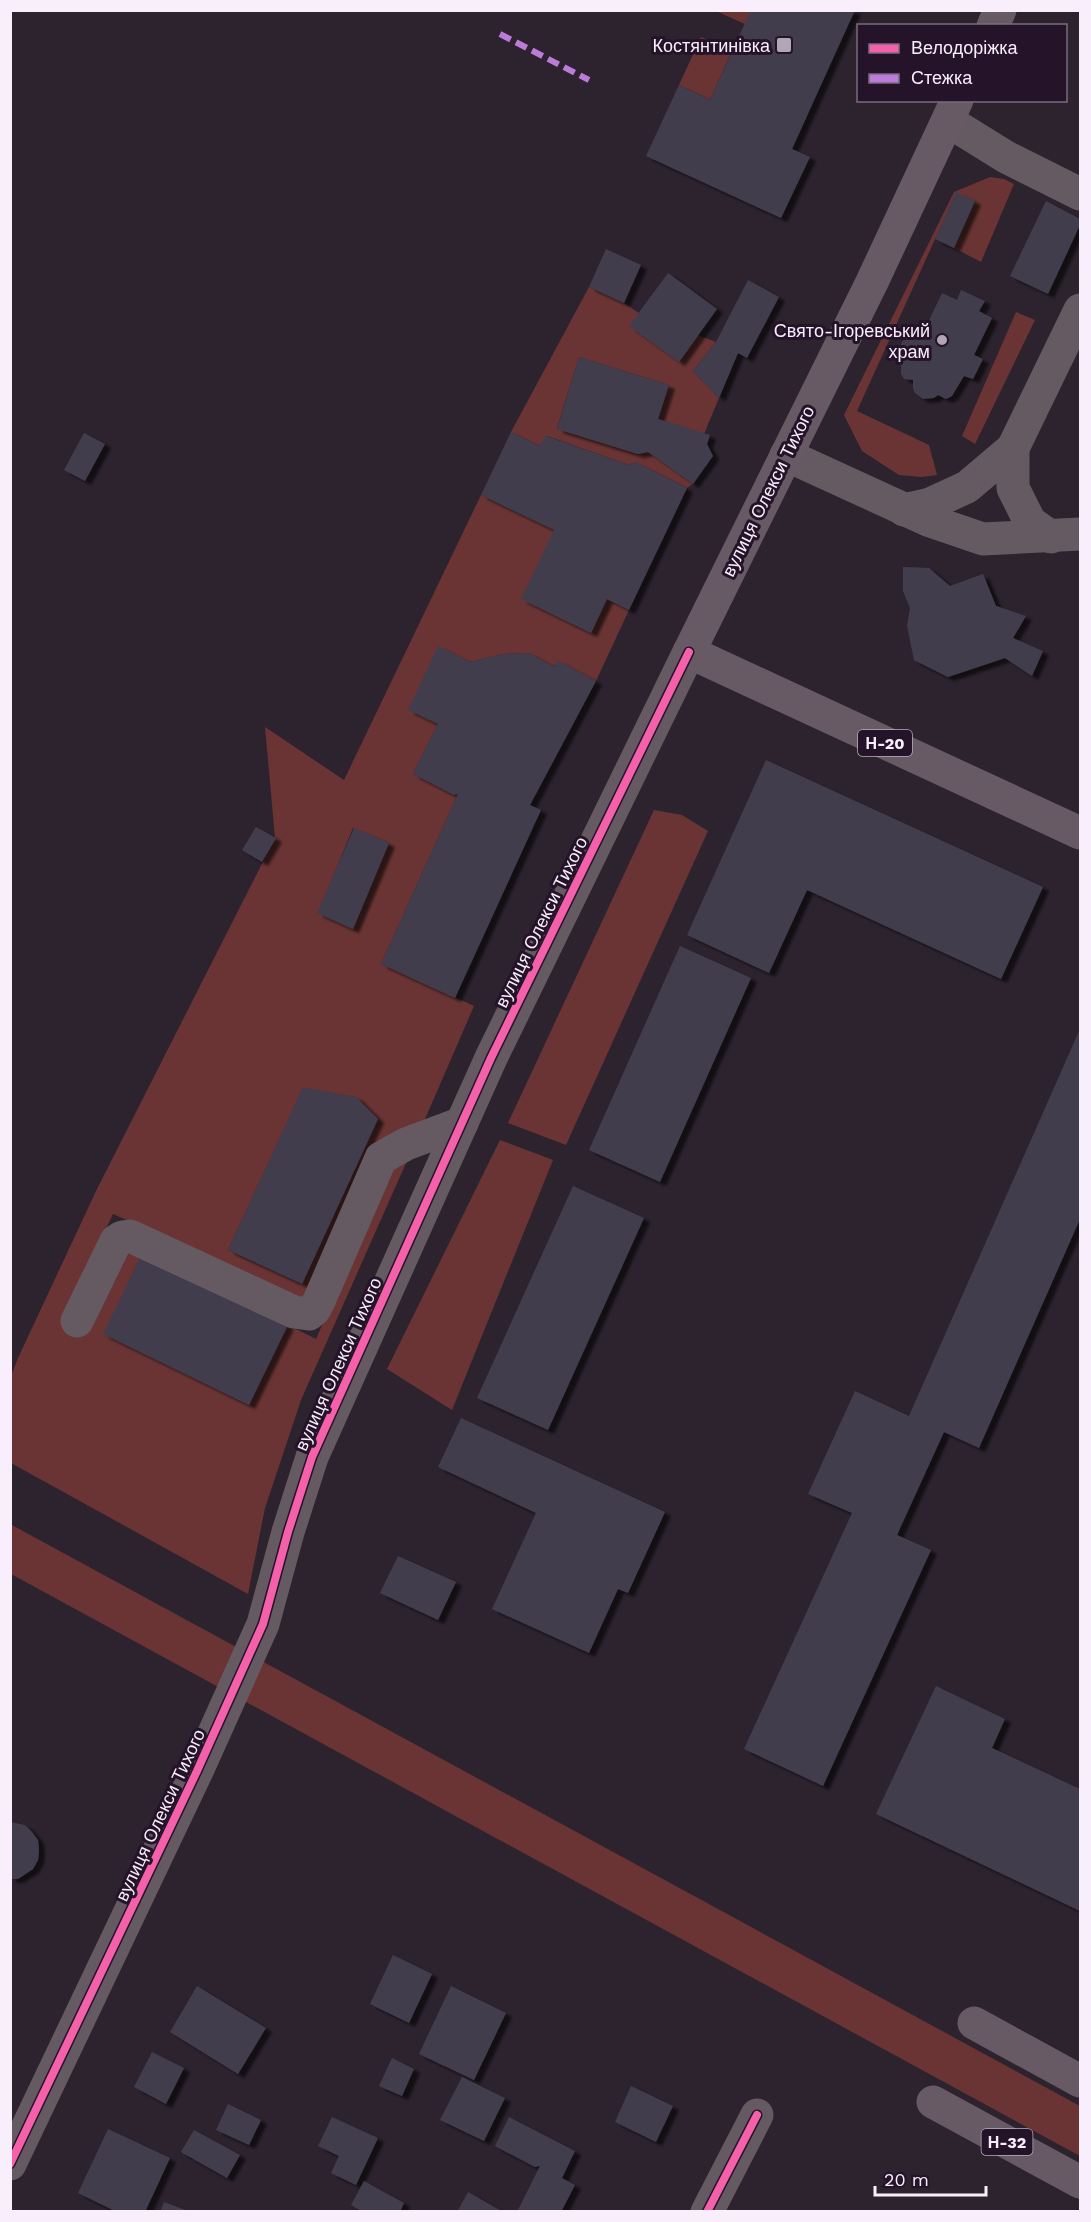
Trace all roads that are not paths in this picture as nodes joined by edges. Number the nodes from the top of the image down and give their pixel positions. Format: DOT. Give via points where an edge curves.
graph roads {
  1 [pos="1000,10"];
  2 [pos="994,24"];
  3 [pos="953,111"];
  4 [pos="1080,194"];
  5 [pos="1080,310"];
  6 [pos="1013,448"];
  7 [pos="786,455"];
  8 [pos="904,510"];
  9 [pos="1066,536"];
  10 [pos="689,652"];
  11 [pos="1080,833"];
  12 [pos="462,1123"];
  13 [pos="77,1321"];
  14 [pos="974,2023"];
  15 [pos="1080,2081"];
  16 [pos="933,2102"];
  17 [pos="757,2115"];
  18 [pos="10,2164"];
  19 [pos="1080,2182"];
  20 [pos="707,2211"];
  1 -- 2 [label="main road"];
  3 -- 4 [label="street" via="1006,157"];
  3 -- 7 [label="main road, вулиця Олекси Тихого"];
  5 -- 6 [label="street"];
  6 -- 8 [label="street" via="967,487 930,504"];
  6 -- 9 [label="street" via="1013,488 1030,522"];
  7 -- 8 [label="street"];
  7 -- 10 [label="main road, вулиця Олекси Тихого"];
  8 -- 9 [label="street" via="983,539"];
  10 -- 11 [label="main road, Н-20"];
  10 -- 12 [label="street, вулиця Олекси Тихого"];
  12 -- 13 [label="street" via="381,1158 320,1301 309,1314 294,1312 130,1236 116,1241"];
  12 -- 18 [label="street, вулиця Олекси Тихого" via="312,1457 263,1624 198,1771"];
  14 -- 15 [label="main road"];
  16 -- 19 [label="main road, Н-32"];
  17 -- 20 [label="street"];
}
